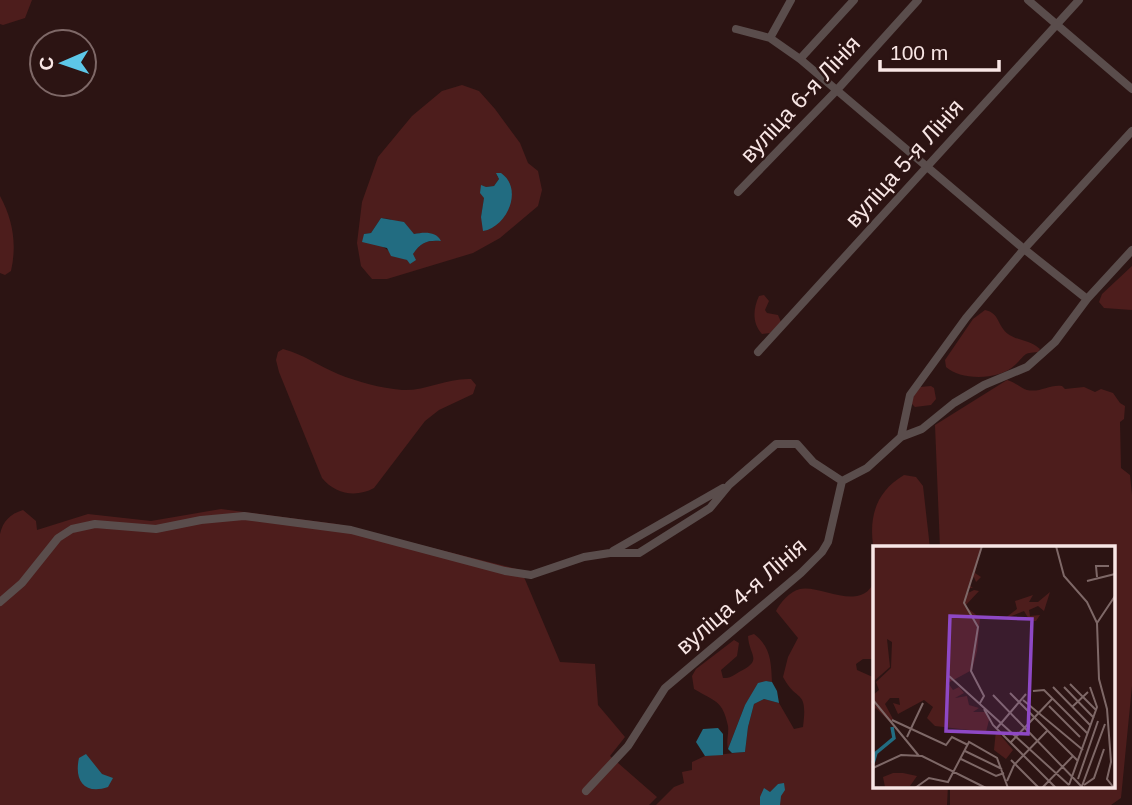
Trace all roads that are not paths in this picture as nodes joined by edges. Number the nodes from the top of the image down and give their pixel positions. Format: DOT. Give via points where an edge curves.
graph roads {
  1 [pos="791,0"];
  2 [pos="854,0"];
  3 [pos="918,0"];
  4 [pos="1028,0"];
  5 [pos="1079,0"];
  6 [pos="1057,25"];
  7 [pos="736,29"];
  8 [pos="770,38"];
  9 [pos="800,59"];
  10 [pos="1132,89"];
  11 [pos="835,91"];
  12 [pos="1132,131"];
  13 [pos="927,166"];
  14 [pos="738,192"];
  15 [pos="1024,249"];
  16 [pos="1132,250"];
  17 [pos="1087,299"];
  18 [pos="758,352"];
  19 [pos="901,437"];
  20 [pos="842,481"];
  21 [pos="729,485"];
  22 [pos="610,553"];
  23 [pos="0,602"];
  24 [pos="586,791"];
  1 -- 8 [label="street"];
  2 -- 9 [label="street"];
  3 -- 11 [label="street, вуліца 6-я Лінія"];
  4 -- 6 [label="street"];
  5 -- 6 [label="street, вуліца 5-я Лінія"];
  6 -- 10 [label="street"];
  6 -- 13 [label="street, вуліца 5-я Лінія"];
  7 -- 8 [label="street"];
  8 -- 9 [label="street"];
  9 -- 11 [label="street"];
  11 -- 13 [label="street"];
  11 -- 14 [label="street, вуліца 6-я Лінія"];
  12 -- 15 [label="street"];
  13 -- 15 [label="street"];
  13 -- 18 [label="street, вуліца 5-я Лінія"];
  15 -- 17 [label="street"];
  15 -- 19 [label="street" via="909,395"];
  16 -- 17 [label="street"];
  17 -- 19 [label="street" via="1055,342 1027,367 984,385 922,429"];
  19 -- 20 [label="street" via="867,468"];
  20 -- 21 [label="street" via="813,462 797,444 776,444"];
  20 -- 24 [label="street, вуліца 4-я Лінія" via="822,552 665,688 628,746"];
  21 -- 22 [label="street"];
  21 -- 22 [label="street" via="710,509 639,553"];
  22 -- 23 [label="street" via="531,575 351,530 244,516 156,529 95,524 58,538 22,583"];
}
